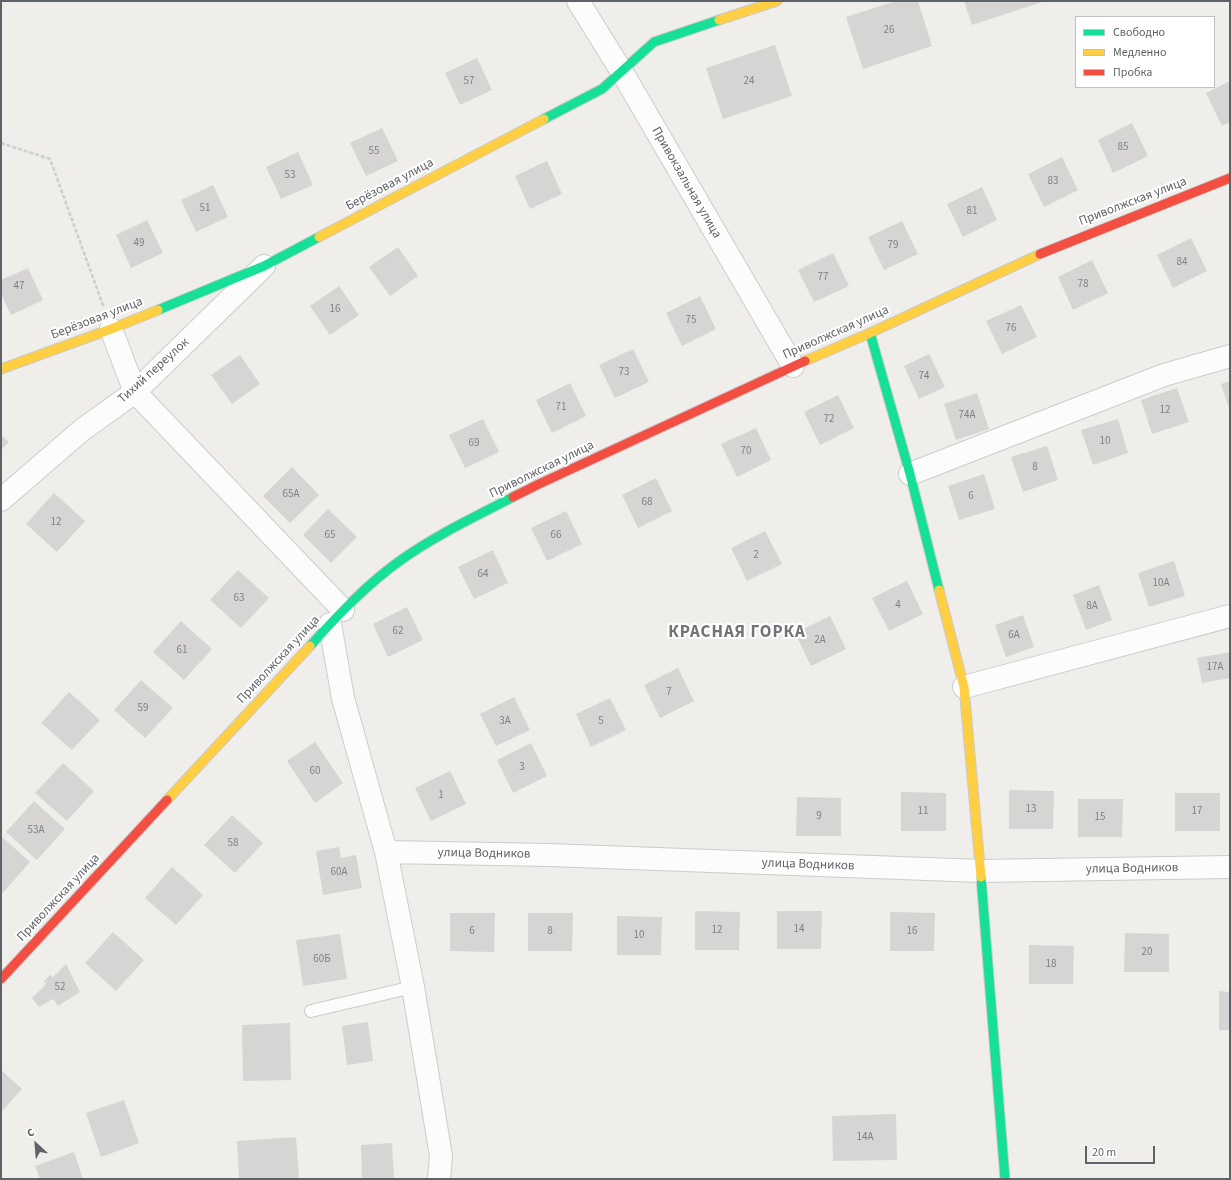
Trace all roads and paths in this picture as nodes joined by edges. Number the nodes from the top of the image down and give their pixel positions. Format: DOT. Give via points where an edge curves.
graph roads {
  1 [pos="578,1"];
  2 [pos="777,1"];
  3 [pos="622,72"];
  4 [pos="1,143"];
  5 [pos="1230,178"];
  6 [pos="264,266"];
  7 [pos="111,329"];
  8 [pos="870,333"];
  9 [pos="1230,356"];
  10 [pos="792,366"];
  11 [pos="1,369"];
  12 [pos="135,392"];
  13 [pos="910,474"];
  14 [pos="1,500"];
  15 [pos="1230,616"];
  16 [pos="336,617"];
  17 [pos="964,687"];
  18 [pos="386,852"];
  19 [pos="1230,867"];
  20 [pos="981,871"];
  21 [pos="1,979"];
  22 [pos="413,987"];
  23 [pos="311,1011"];
  24 [pos="439,1179"];
  25 [pos="1005,1179"];
  1 -- 3 [label="street, Привокзальная улица"];
  2 -- 3 [label="street, Берёзовая улица" via="654,42"];
  3 -- 6 [label="street, Берёзовая улица" via="602,88"];
  3 -- 10 [label="street, Привокзальная улица"];
  4 -- 7 [label="path" via="50,159"];
  5 -- 8 [label="street, Приволжская улица" via="1051,249"];
  6 -- 7 [label="street, Берёзовая улица"];
  6 -- 12 [label="street, Тихий переулок"];
  7 -- 11 [label="street, Берёзовая улица"];
  7 -- 12 [label="street"];
  8 -- 10 [label="street, Приволжская улица"];
  8 -- 13 [label="street"];
  9 -- 13 [label="street" via="1164,375"];
  10 -- 16 [label="street, Приволжская улица" via="539,484 436,537 389,569"];
  12 -- 14 [label="street, Тихий переулок" via="82,430"];
  12 -- 16 [label="street"];
  13 -- 17 [label="street"];
  15 -- 17 [label="street"];
  16 -- 18 [label="street" via="343,698"];
  16 -- 21 [label="street, Приволжская улица"];
  17 -- 20 [label="street"];
  18 -- 20 [label="street, улица Водников" via="549,855"];
  18 -- 22 [label="street"];
  19 -- 20 [label="street, улица Водников"];
  20 -- 25 [label="street"];
  22 -- 23 [label="lane"];
  22 -- 24 [label="street" via="441,1156"];
}
